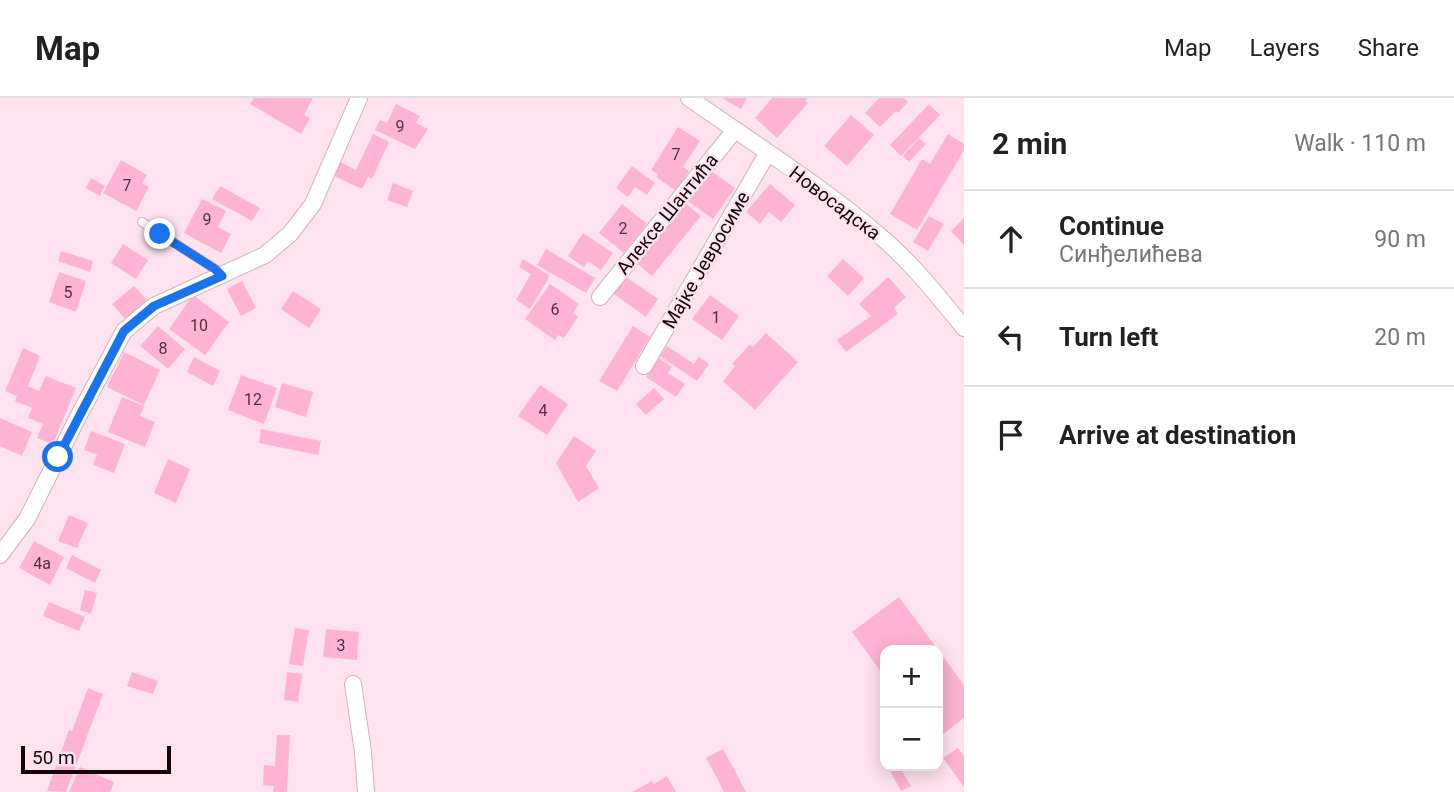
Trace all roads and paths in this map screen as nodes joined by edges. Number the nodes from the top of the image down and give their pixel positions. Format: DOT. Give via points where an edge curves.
graph roads {
  1 [pos="359,98"];
  2 [pos="689,98"];
  3 [pos="735,130"];
  4 [pos="767,153"];
  5 [pos="142,222"];
  6 [pos="222,276"];
  7 [pos="600,297"];
  8 [pos="964,327"];
  9 [pos="644,366"];
  10 [pos="0,555"];
  11 [pos="353,684"];
  12 [pos="366,792"];
  1 -- 6 [label="street" via="313,204 290,234 265,255"];
  2 -- 3 [label="street, Новосадска"];
  3 -- 4 [label="street, Новосадска"];
  3 -- 7 [label="street, Алексе Шантића"];
  4 -- 8 [label="street, Новосадска" via="882,238"];
  4 -- 9 [label="street, Мајке Јевросиме"];
  5 -- 6 [label="lane"];
  6 -- 10 [label="street" via="154,306 124,331 27,519"];
  11 -- 12 [label="street"];
}
